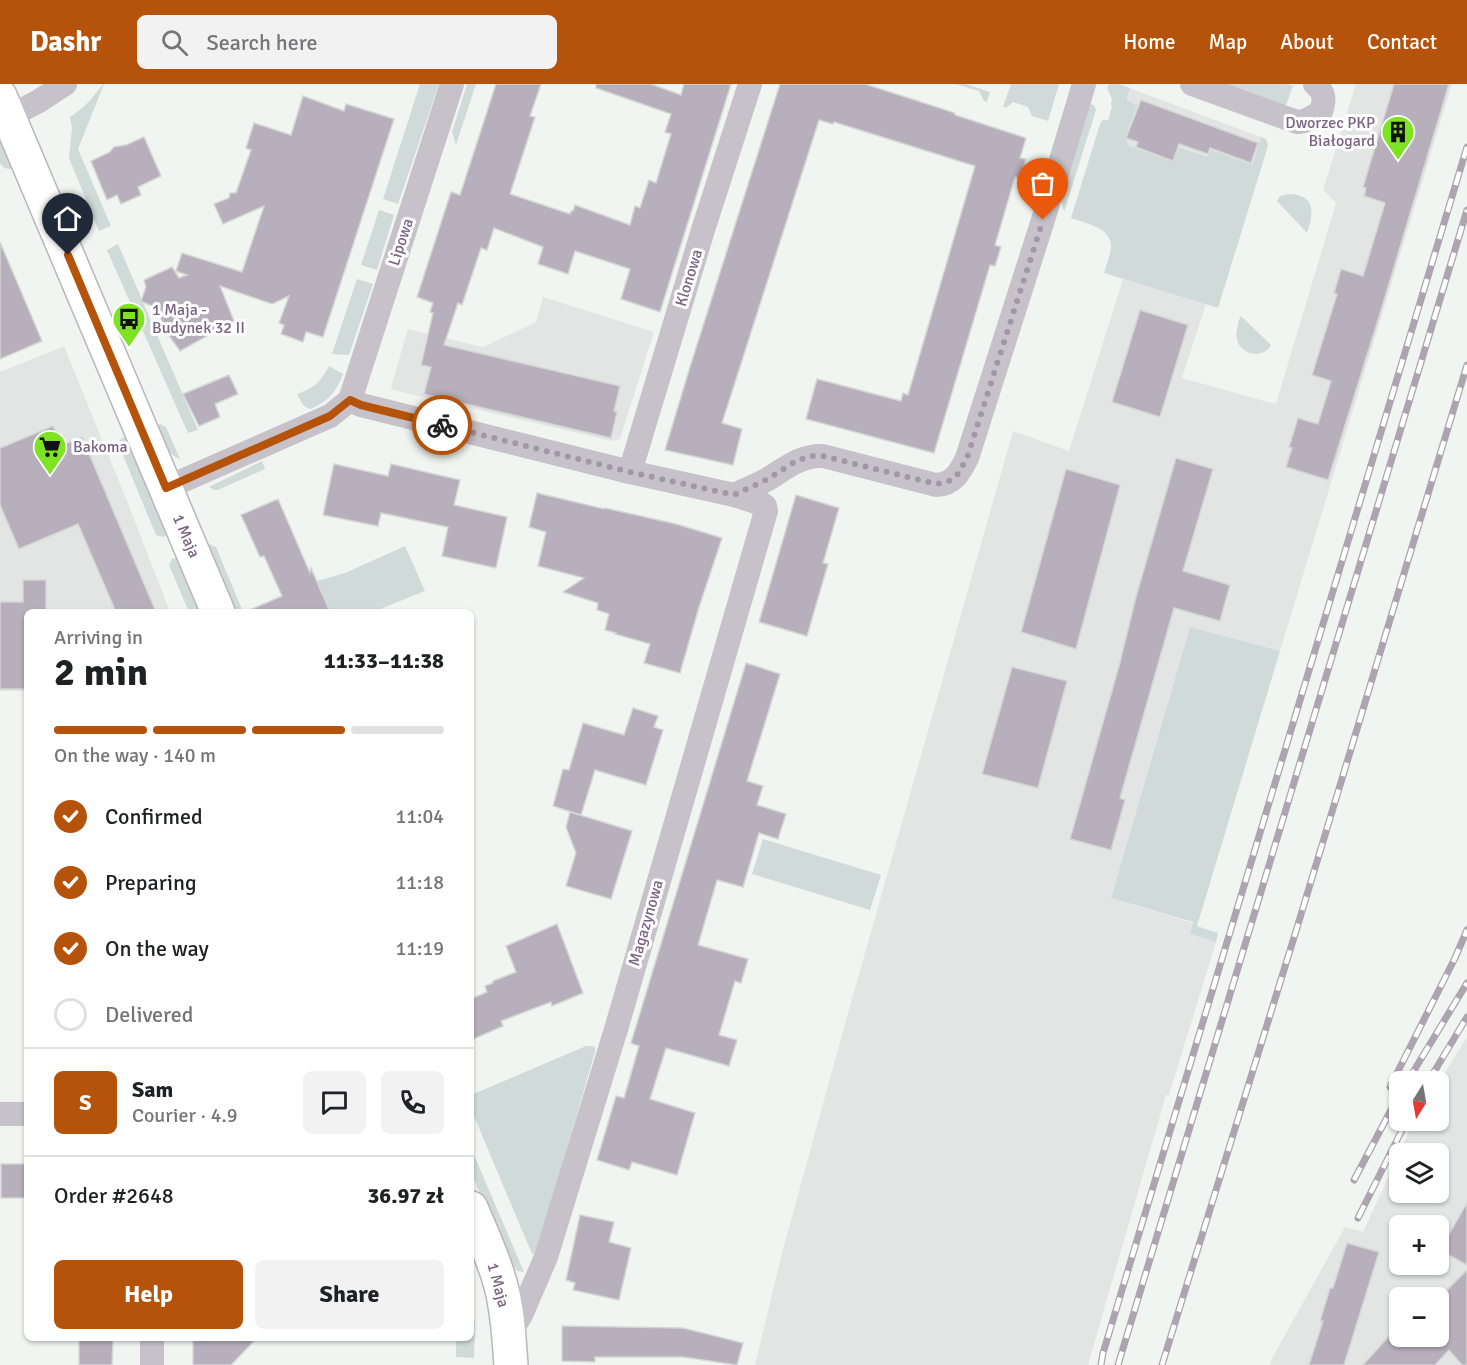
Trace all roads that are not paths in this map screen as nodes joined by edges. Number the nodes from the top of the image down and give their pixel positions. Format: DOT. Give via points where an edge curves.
graph roads {
  1 [pos="65,84"];
  2 [pos="452,84"];
  3 [pos="750,84"];
  4 [pos="1084,84"];
  5 [pos="1192,84"];
  6 [pos="1315,84"];
  7 [pos="3,104"];
  8 [pos="350,400"];
  9 [pos="630,472"];
  10 [pos="166,488"];
  11 [pos="734,495"];
  12 [pos="217,609"];
  13 [pos="0,1114"];
  14 [pos="24,1114"];
  15 [pos="474,1216"];
  16 [pos="152,1341"];
  17 [pos="510,1350"];
  18 [pos="152,1365"];
  1 -- 7 [label="street" via="22,111"];
  2 -- 8 [label="street, Lipowa"];
  3 -- 9 [label="street, Klonowa"];
  4 -- 11 [label="street" via="978,424 959,473 936,484 810,456"];
  5 -- 6 [label="street" via="1297,122 1322,112 1322,90"];
  7 -- 10 [label="street, 1 Maja"];
  8 -- 9 [label="street"];
  8 -- 10 [label="street" via="330,416"];
  9 -- 11 [label="street"];
  10 -- 12 [label="street, 1 Maja"];
  11 -- 17 [label="street, Magazynowa" via="762,504 766,513 549,1246"];
  13 -- 14 [label="street"];
  15 -- 17 [label="street, 1 Maja" via="501,1286"];
  16 -- 18 [label="street"];
}
